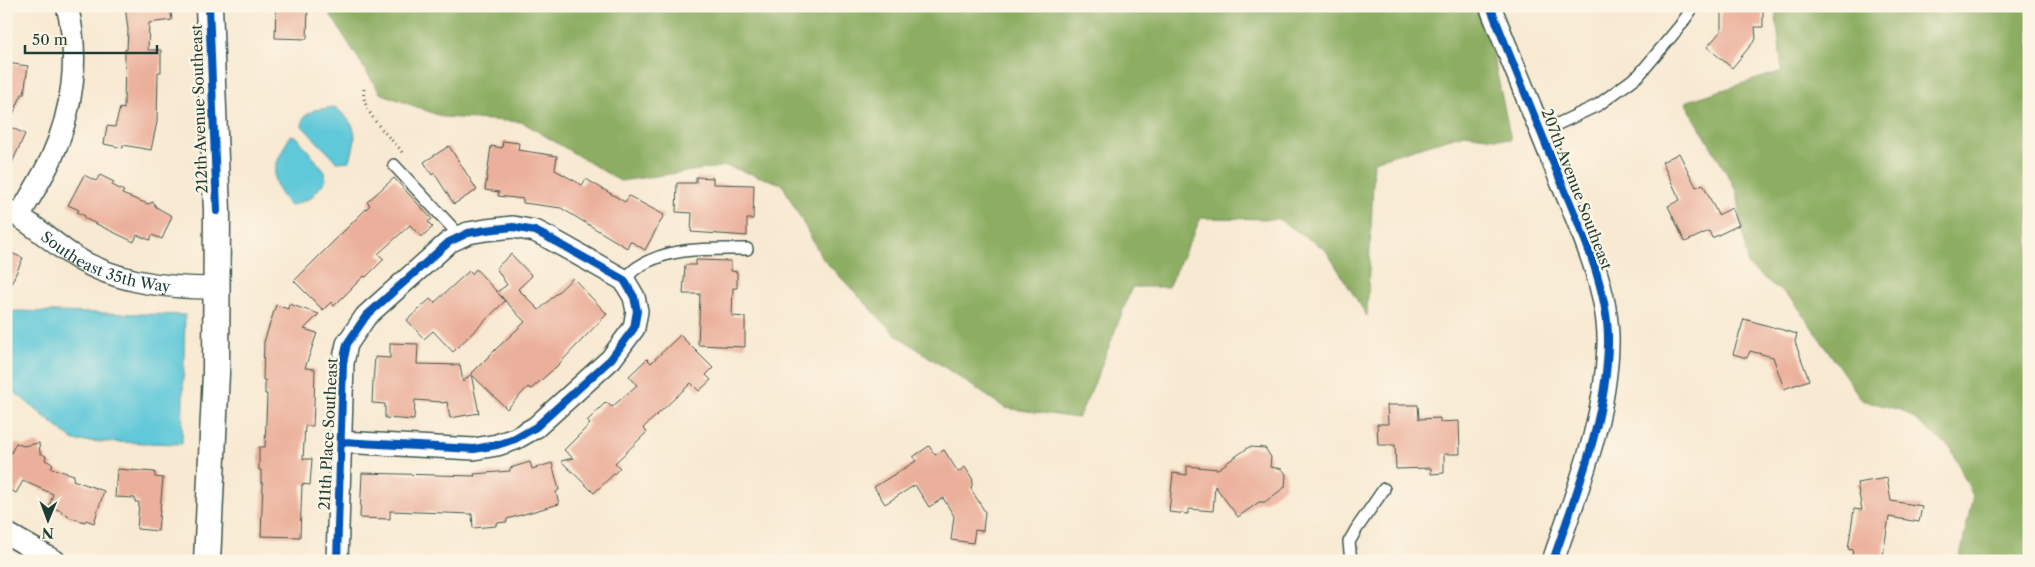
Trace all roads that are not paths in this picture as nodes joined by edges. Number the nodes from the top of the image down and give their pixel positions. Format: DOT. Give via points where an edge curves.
graph roads {
  1 [pos="67,6"];
  2 [pos="209,6"];
  3 [pos="1490,6"];
  4 [pos="1691,10"];
  5 [pos="1541,132"];
  6 [pos="395,166"];
  7 [pos="13,212"];
  8 [pos="461,237"];
  9 [pos="747,249"];
  10 [pos="624,280"];
  11 [pos="216,288"];
  12 [pos="341,442"];
  13 [pos="1384,489"];
  14 [pos="6,533"];
  15 [pos="55,561"];
  16 [pos="208,561"];
  17 [pos="337,561"];
  18 [pos="1351,561"];
  19 [pos="1553,561"];
  1 -- 7 [label="street" via="74,38 68,112 51,159"];
  2 -- 11 [label="street, 212th Avenue Southeast" via="217,212"];
  3 -- 5 [label="street, 207th Avenue Southeast"];
  4 -- 5 [label="lane" via="1639,75 1598,105"];
  5 -- 19 [label="street, 207th Avenue Southeast" via="1601,288 1608,343 1599,421"];
  6 -- 8 [label="lane"];
  7 -- 11 [label="street, Southeast 35th Way" via="67,252 128,279 160,286"];
  8 -- 10 [label="street, 211th Place Southeast" via="513,227 535,231"];
  8 -- 12 [label="street, 211th Place Southeast" via="442,248 366,316 355,330 343,363"];
  9 -- 10 [label="lane" via="689,250 664,256 637,267"];
  10 -- 12 [label="street" via="634,297 637,311 634,328 611,359 536,427 515,439 474,449"];
  11 -- 16 [label="street, 212th Avenue Southeast"];
  12 -- 17 [label="street, 211th Place Southeast"];
  13 -- 18 [label="lane" via="1356,528 1350,542"];
  14 -- 15 [label="street"];
}
